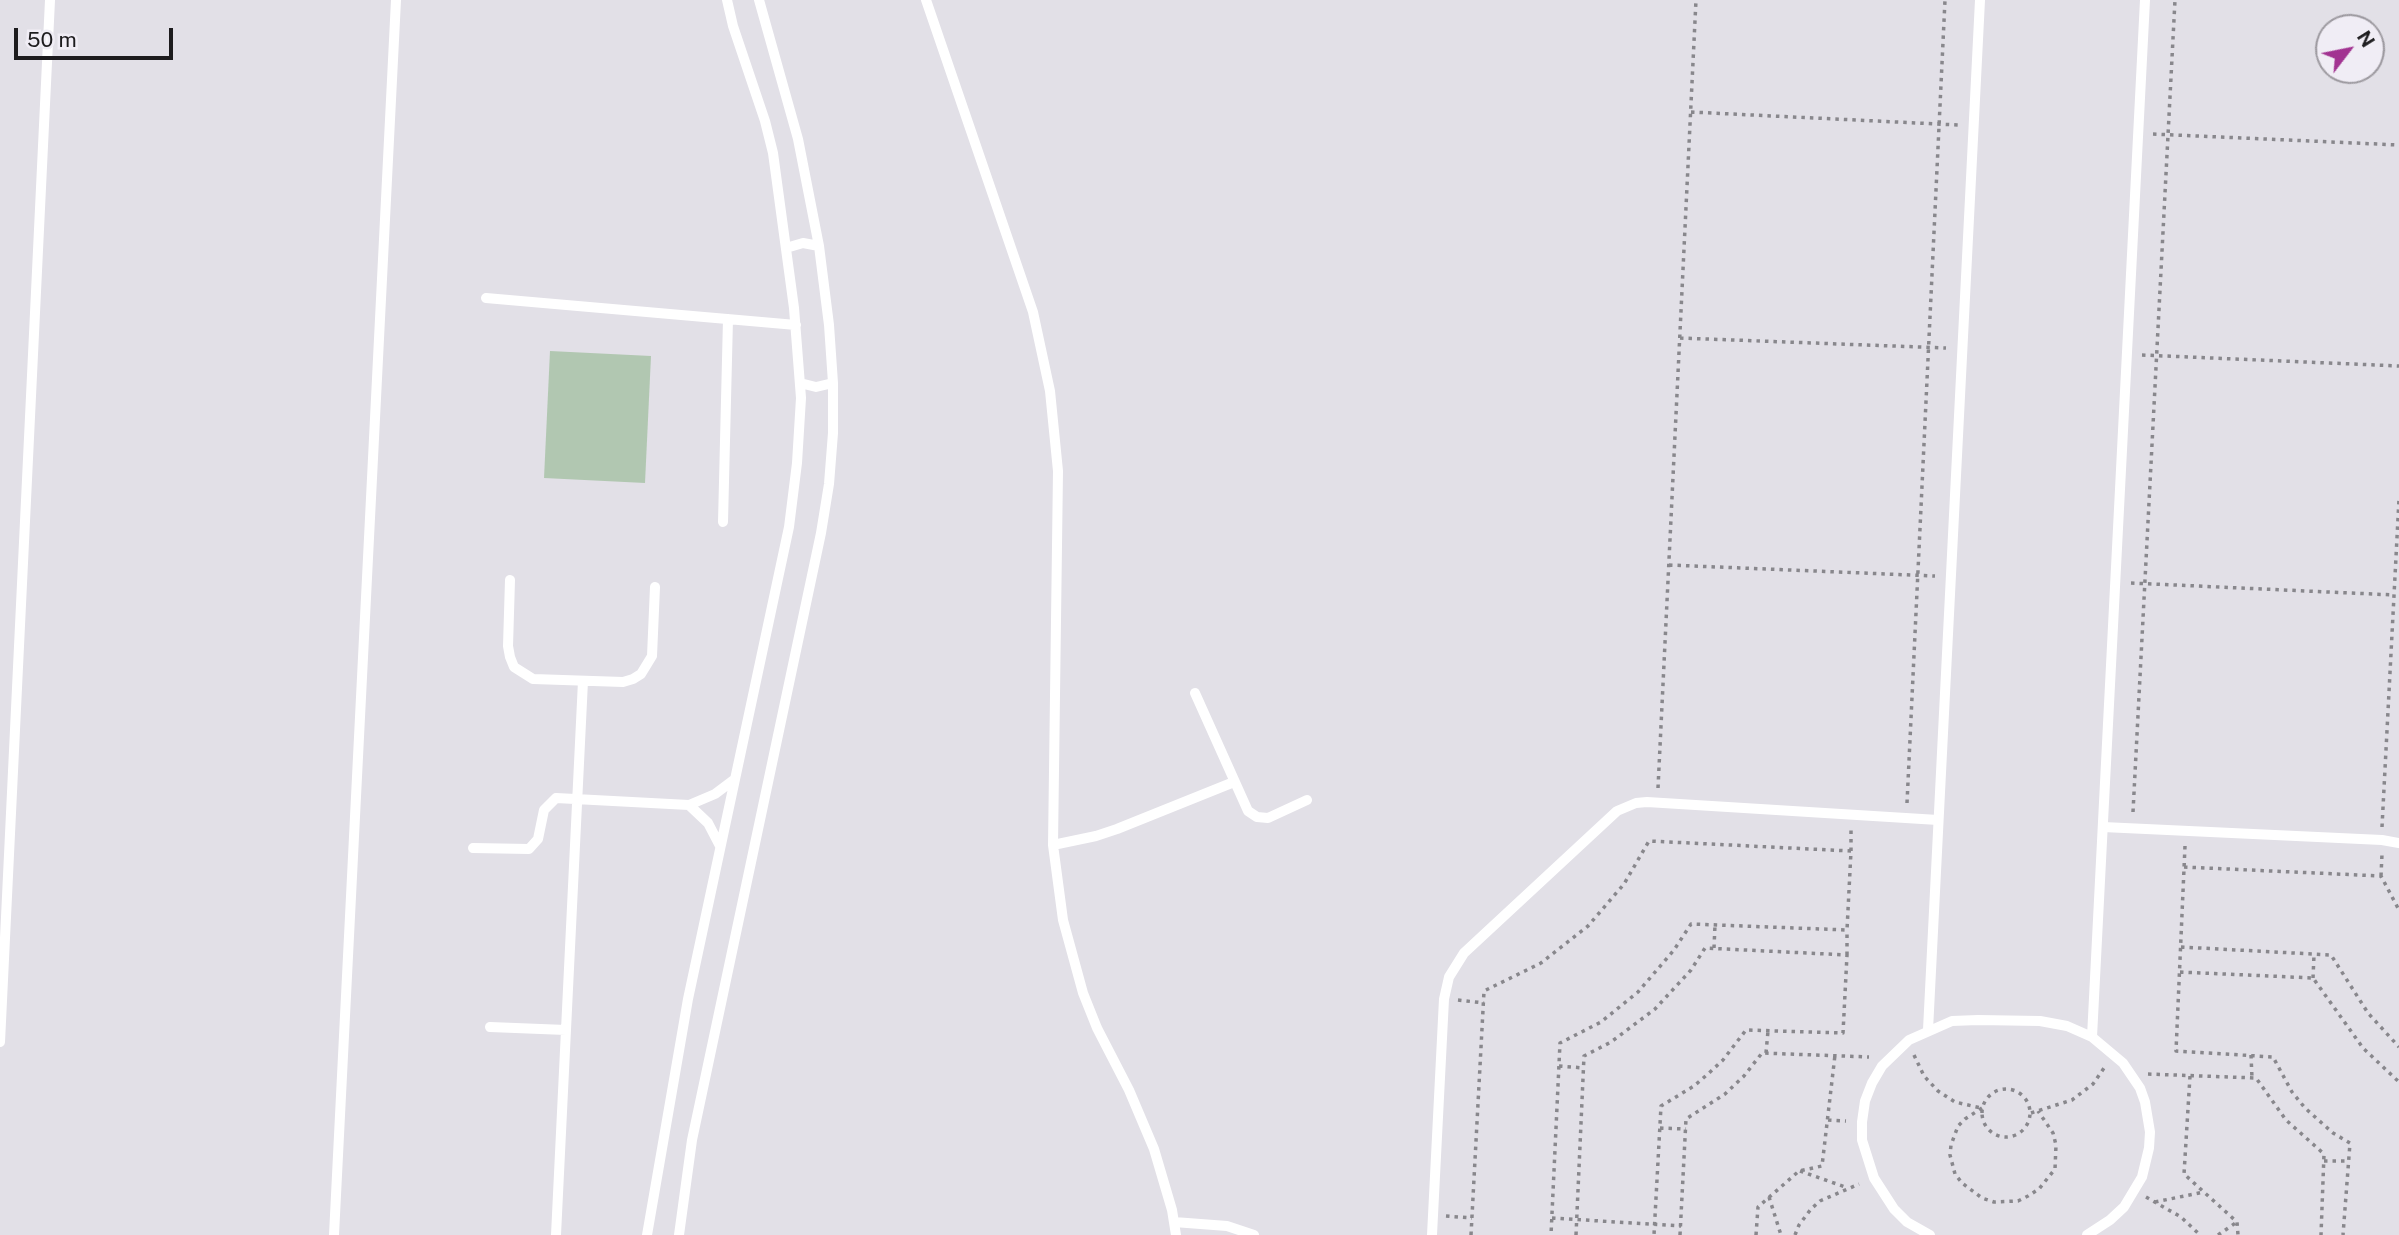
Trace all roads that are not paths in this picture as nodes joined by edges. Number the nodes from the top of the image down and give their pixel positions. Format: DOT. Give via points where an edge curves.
graph roads {
  1 [pos="50,0"];
  2 [pos="396,0"];
  3 [pos="727,0"];
  4 [pos="759,0"];
  5 [pos="926,0"];
  6 [pos="1980,0"];
  7 [pos="2145,0"];
  8 [pos="819,246"];
  9 [pos="786,248"];
  10 [pos="486,298"];
  11 [pos="728,319"];
  12 [pos="796,325"];
  13 [pos="800,383"];
  14 [pos="833,383"];
  15 [pos="723,522"];
  16 [pos="510,580"];
  17 [pos="655,587"];
  18 [pos="583,681"];
  19 [pos="1195,692"];
  20 [pos="735,779"];
  21 [pos="1234,782"];
  22 [pos="577,798"];
  23 [pos="1307,800"];
  24 [pos="689,805"];
  25 [pos="1938,820"];
  26 [pos="2103,827"];
  27 [pos="2399,843"];
  28 [pos="1053,845"];
  29 [pos="720,846"];
  30 [pos="473,848"];
  31 [pos="491,1027"];
  32 [pos="566,1030"];
  33 [pos="1928,1030"];
  34 [pos="2092,1037"];
  35 [pos="0,1042"];
  36 [pos="1174,1222"];
  37 [pos="334,1235"];
  38 [pos="556,1235"];
  39 [pos="647,1235"];
  40 [pos="679,1235"];
  41 [pos="1176,1235"];
  42 [pos="1254,1235"];
  43 [pos="1432,1235"];
  44 [pos="1930,1235"];
  45 [pos="2087,1235"];
  1 -- 35 [label="lane"];
  2 -- 37 [label="lane"];
  3 -- 9 [label="lane" via="773,153"];
  4 -- 8 [label="lane" via="798,139"];
  5 -- 28 [label="lane" via="1033,312 1050,391 1058,471"];
  6 -- 25 [label="lane"];
  7 -- 26 [label="lane"];
  8 -- 9 [label="lane" via="803,243"];
  8 -- 14 [label="lane"];
  9 -- 12 [label="lane"];
  10 -- 11 [label="lane"];
  11 -- 12 [label="lane"];
  11 -- 15 [label="lane"];
  12 -- 13 [label="lane"];
  13 -- 14 [label="lane" via="816,387"];
  13 -- 20 [label="lane" via="789,527"];
  14 -- 40 [label="lane" via="830,471 821,533 692,1140"];
  16 -- 18 [label="lane" via="508,646 514,667 533,679"];
  17 -- 18 [label="lane" via="652,656 646,668 633,680"];
  18 -- 22 [label="lane"];
  19 -- 21 [label="lane"];
  20 -- 24 [label="lane"];
  20 -- 29 [label="lane"];
  21 -- 23 [label="lane" via="1245,807 1257,817 1268,818"];
  21 -- 28 [label="lane" via="1117,830"];
  22 -- 24 [label="lane"];
  22 -- 30 [label="lane" via="561,797 547,805 538,839 529,849"];
  22 -- 32 [label="lane"];
  24 -- 29 [label="lane" via="708,823"];
  25 -- 33 [label="lane"];
  25 -- 43 [label="lane" via="1647,802 1626,806 1609,818 1464,953 1449,977 1444,999"];
  26 -- 27 [label="lane"];
  26 -- 34 [label="lane"];
  28 -- 36 [label="lane" via="1063,920 1079,981 1142,1119"];
  29 -- 39 [label="lane"];
  31 -- 32 [label="lane"];
  32 -- 38 [label="lane"];
  33 -- 34 [label="lane" via="1952,1021 2040,1021"];
  33 -- 44 [label="lane" via="1889,1058 1872,1083 1862,1140 1874,1178 1894,1209"];
  34 -- 45 [label="lane" via="2132,1073 2145,1102 2150,1132 2146,1163 2135,1191 2110,1220"];
  36 -- 41 [label="lane"];
  36 -- 42 [label="lane" via="1227,1226"];
}
